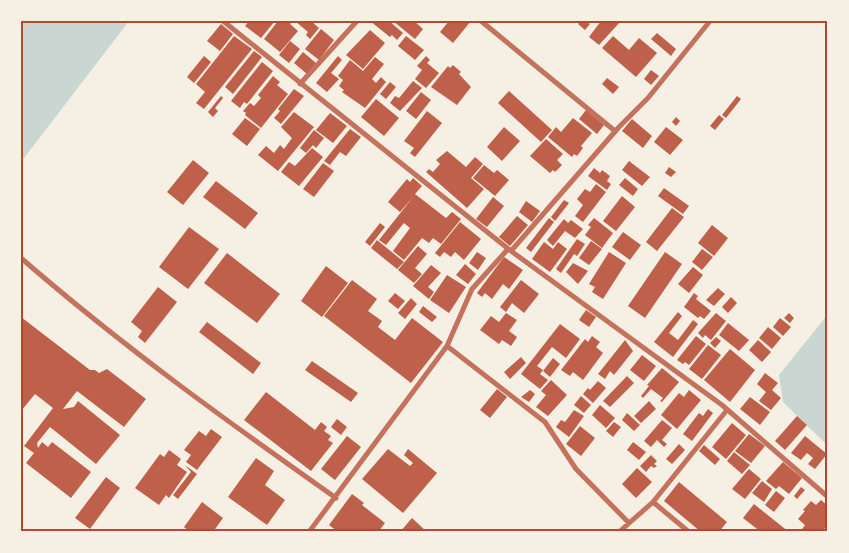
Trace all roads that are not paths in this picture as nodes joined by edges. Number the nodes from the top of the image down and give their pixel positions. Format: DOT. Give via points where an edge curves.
graph roads {
  1 [pos="223,21"];
  2 [pos="358,21"];
  3 [pos="481,21"];
  4 [pos="710,21"];
  5 [pos="300,84"];
  6 [pos="616,131"];
  7 [pos="510,250"];
  8 [pos="21,258"];
  9 [pos="447,346"];
  10 [pos="727,410"];
  11 [pos="828,497"];
  12 [pos="336,498"];
  13 [pos="653,502"];
  14 [pos="629,523"];
  15 [pos="309,532"];
  16 [pos="619,532"];
  17 [pos="690,532"];
  1 -- 5 [label="street"];
  2 -- 5 [label="street"];
  3 -- 6 [label="street"];
  4 -- 6 [label="street" via="648,98"];
  5 -- 7 [label="street"];
  6 -- 7 [label="street"];
  7 -- 9 [label="street" via="472,289"];
  7 -- 10 [label="street"];
  8 -- 12 [label="street" via="85,314"];
  9 -- 12 [label="street"];
  9 -- 14 [label="street" via="545,422 576,470"];
  10 -- 11 [label="street"];
  10 -- 13 [label="street"];
  12 -- 15 [label="street"];
  13 -- 14 [label="street"];
  13 -- 17 [label="street"];
  14 -- 16 [label="street"];
}
